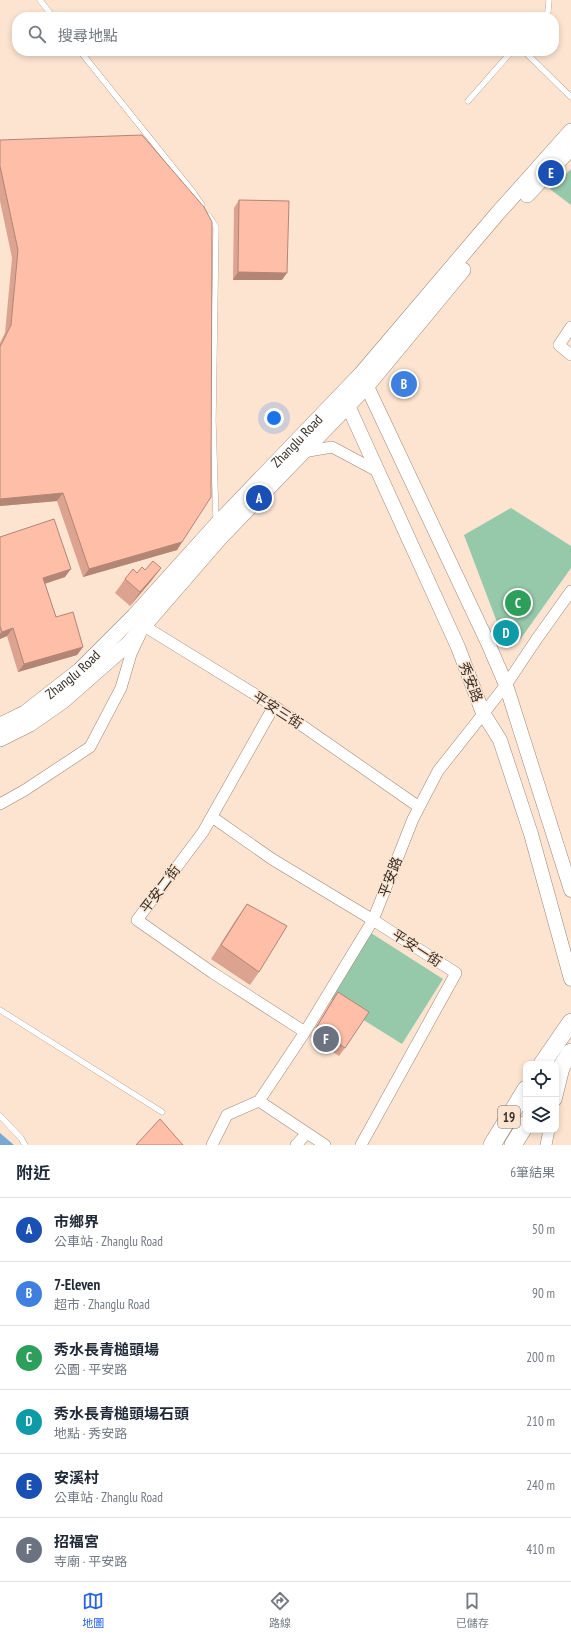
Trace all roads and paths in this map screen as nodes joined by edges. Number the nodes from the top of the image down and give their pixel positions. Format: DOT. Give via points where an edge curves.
graph roads {
  1 [pos="40,0"];
  2 [pos="549,0"];
  3 [pos="49,12"];
  4 [pos="548,12"];
  5 [pos="84,56"];
  6 [pos="508,56"];
  7 [pos="529,56"];
  8 [pos="571,97"];
  9 [pos="468,101"];
  10 [pos="571,131"];
  11 [pos="571,148"];
  12 [pos="571,327"];
  13 [pos="571,354"];
  14 [pos="364,380"];
  15 [pos="345,400"];
  16 [pos="303,452"];
  17 [pos="377,471"];
  18 [pos="218,532"];
  19 [pos="571,591"];
  20 [pos="139,621"];
  21 [pos="506,685"];
  22 [pos="274,706"];
  23 [pos="482,713"];
  24 [pos="0,725"];
  25 [pos="0,739"];
  26 [pos="0,804"];
  27 [pos="419,807"];
  28 [pos="212,816"];
  29 [pos="571,890"];
  30 [pos="373,920"];
  31 [pos="571,980"];
  32 [pos="0,1010"];
  33 [pos="571,1022"];
  34 [pos="305,1032"];
  35 [pos="556,1042"];
  36 [pos="568,1055"];
  37 [pos="544,1061"];
  38 [pos="559,1070"];
  39 [pos="523,1095"];
  40 [pos="557,1097"];
  41 [pos="259,1101"];
  42 [pos="162,1112"];
  43 [pos="0,1116"];
  44 [pos="523,1129"];
  45 [pos="307,1133"];
  46 [pos="548,1133"];
  47 [pos="25,1145"];
  48 [pos="212,1145"];
  49 [pos="296,1145"];
  50 [pos="325,1145"];
  51 [pos="361,1145"];
  52 [pos="492,1145"];
  53 [pos="513,1145"];
  54 [pos="546,1145"];
  1 -- 3 [label="lane"];
  2 -- 4 [label="lane"];
  5 -- 18 [label="lane" via="193,192 216,227 213,421"];
  6 -- 9 [label="lane"];
  7 -- 8 [label="lane"];
  10 -- 14 [label="main road, Zhanglu Road" via="497,214"];
  11 -- 14 [label="main road, Zhanglu Road" via="504,220"];
  12 -- 13 [label="street" via="558,344"];
  14 -- 15 [label="main road, Zhanglu Road"];
  14 -- 21 [label="street"];
  15 -- 16 [label="main road, Zhanglu Road"];
  15 -- 17 [label="street, 秀安路"];
  15 -- 18 [label="main road, Zhanglu Road"];
  16 -- 17 [label="street" via="332,448"];
  16 -- 18 [label="main road, Zhanglu Road"];
  17 -- 23 [label="street, 秀安路" via="458,647"];
  18 -- 20 [label="main road, Zhanglu Road"];
  19 -- 21 [label="street, 平安路"];
  20 -- 22 [label="street, 平安三街"];
  20 -- 24 [label="main road, Zhanglu Road" via="25,713"];
  20 -- 25 [label="main road, Zhanglu Road" via="129,643 63,701 30,724"];
  20 -- 26 [label="street" via="122,688 90,747"];
  21 -- 23 [label="street, 平安路"];
  21 -- 29 [label="street"];
  22 -- 27 [label="street, 平安三街"];
  22 -- 28 [label="street, 平安二街"];
  23 -- 27 [label="street, 平安路" via="438,771"];
  23 -- 31 [label="street, 秀安路" via="500,740 531,834"];
  27 -- 30 [label="street, 平安路"];
  28 -- 30 [label="street, 平安一街" via="272,859"];
  28 -- 34 [label="street, 平安二街" via="203,832 137,920"];
  30 -- 34 [label="street, 平安路"];
  30 -- 51 [label="street, 平安一街" via="456,973"];
  32 -- 42 [label="lane"];
  33 -- 35 [label="main road"];
  34 -- 41 [label="street, 平安路"];
  35 -- 36 [label="street"];
  35 -- 37 [label="main road"];
  36 -- 38 [label="main road"];
  36 -- 40 [label="street"];
  39 -- 52 [label="main road, 19"];
  41 -- 45 [label="street"];
  41 -- 48 [label="street" via="228,1115"];
  43 -- 47 [label="lane"];
  44 -- 53 [label="main road, 19"];
  45 -- 49 [label="street"];
  45 -- 50 [label="street"];
  46 -- 54 [label="street"];
}
